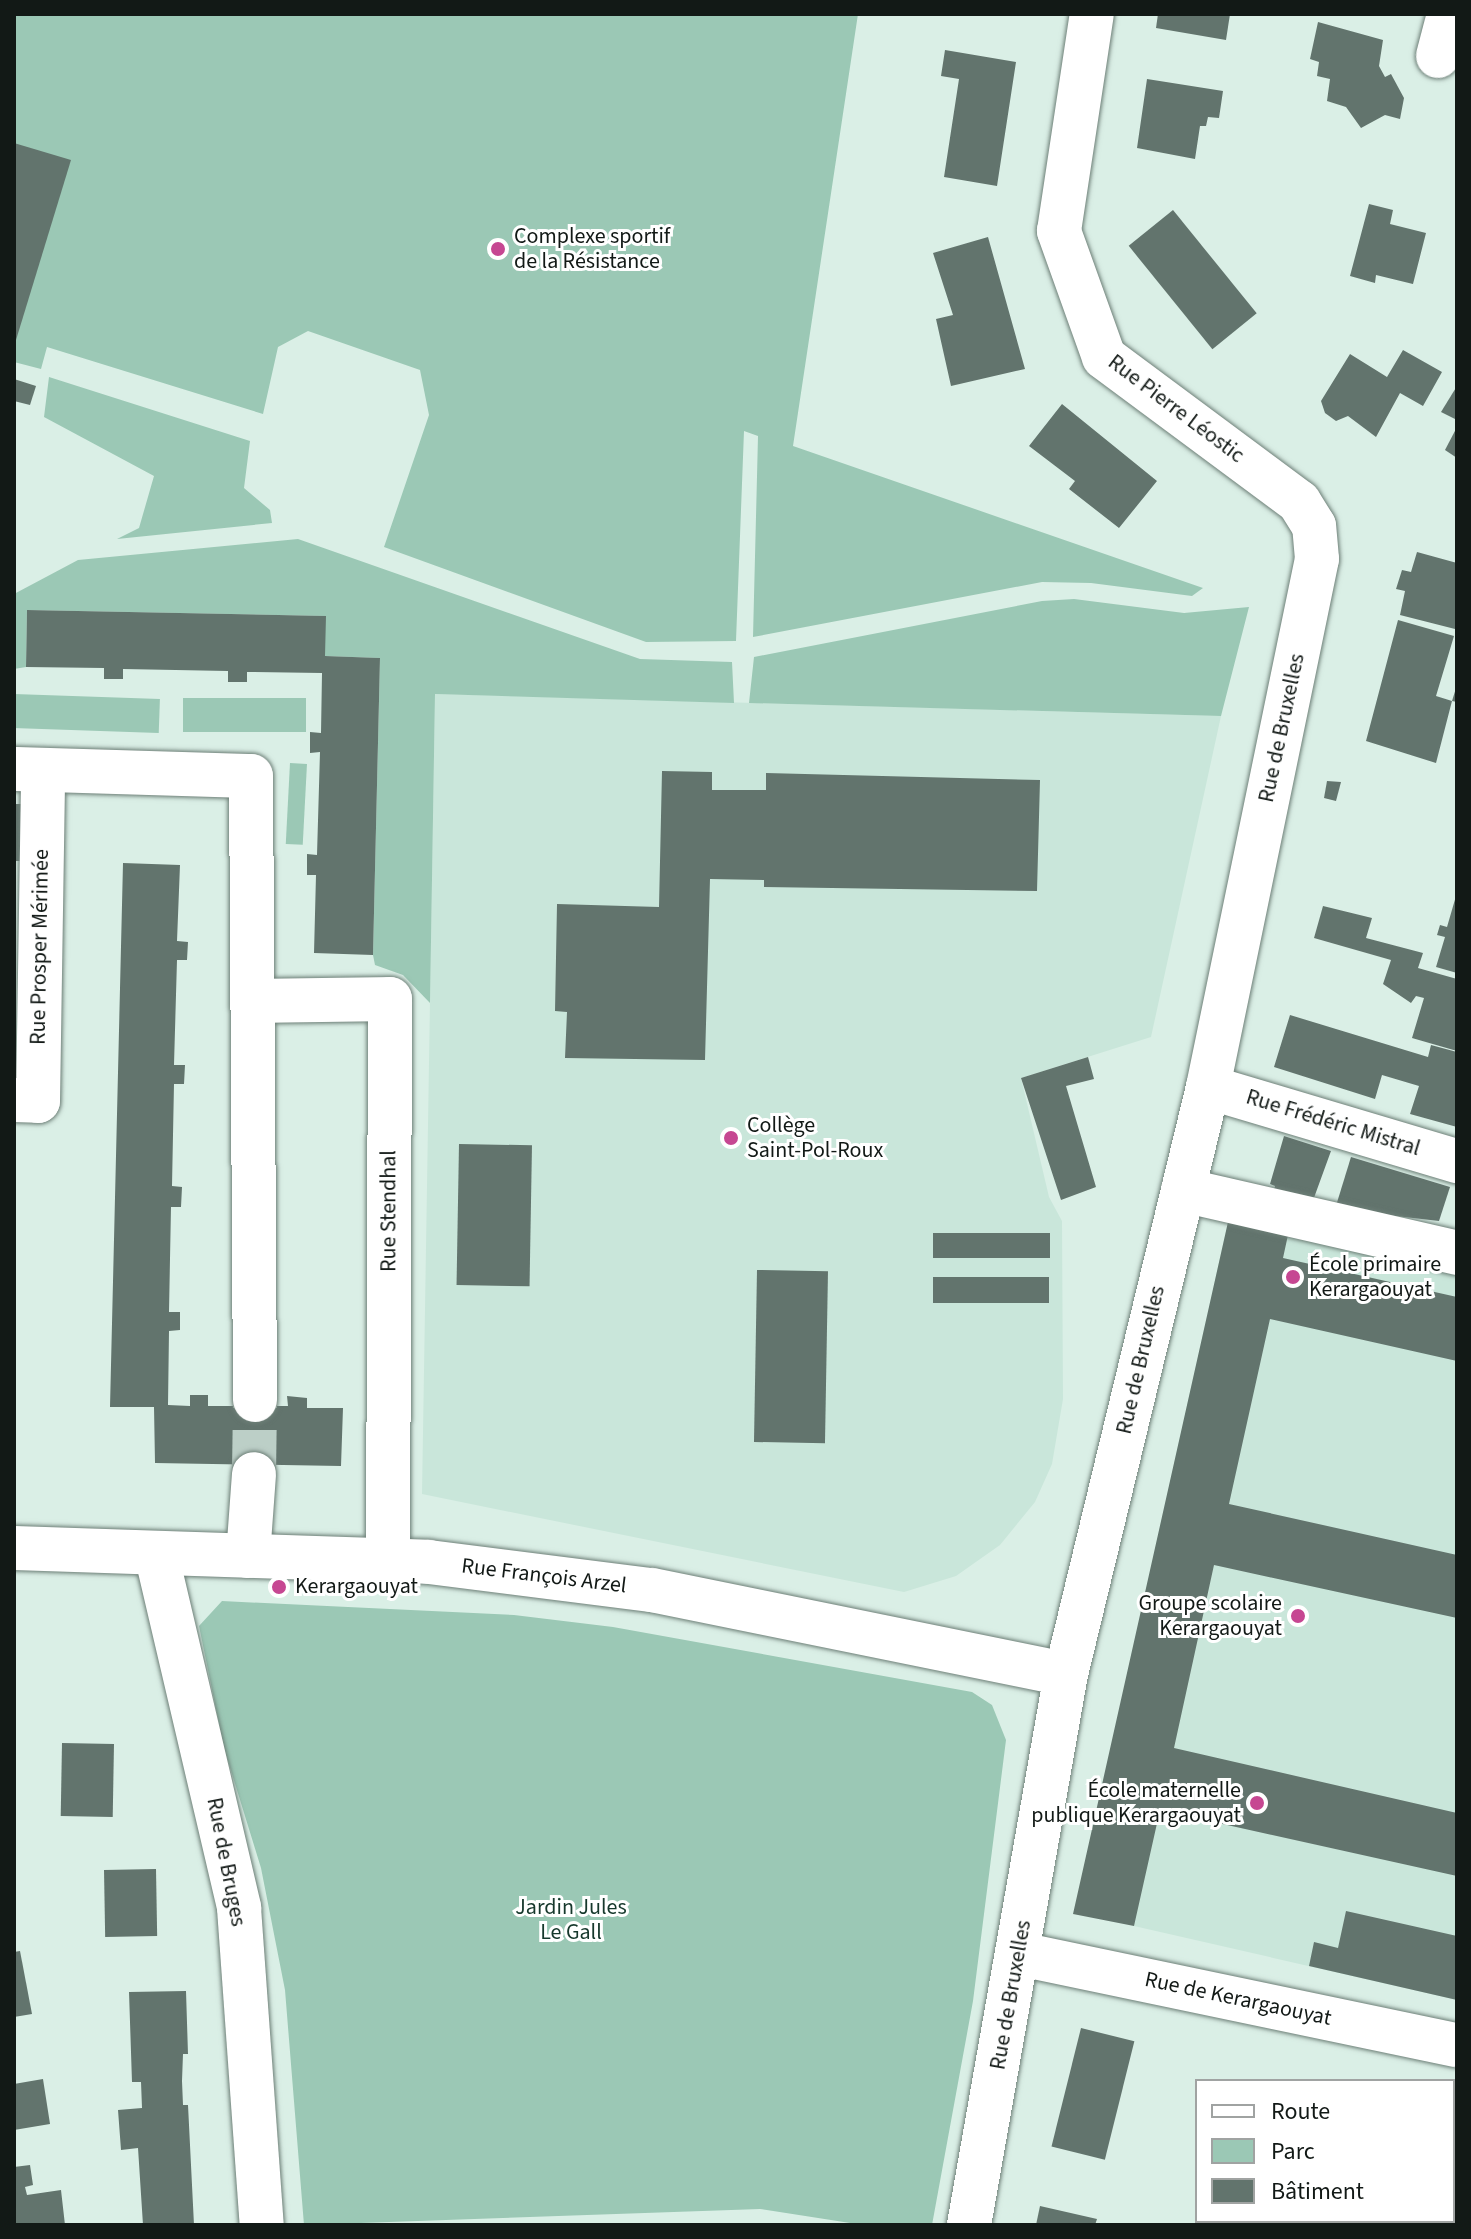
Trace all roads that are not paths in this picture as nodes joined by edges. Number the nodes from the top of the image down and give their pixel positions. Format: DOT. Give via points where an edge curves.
graph roads {
  1 [pos="1092,14"];
  2 [pos="1449,14"];
  3 [pos="1438,56"];
  4 [pos="1299,502"];
  5 [pos="28,770"];
  6 [pos="254,1001"];
  7 [pos="1208,1087"];
  8 [pos="14,1100"];
  9 [pos="1457,1161"];
  10 [pos="1183,1190"];
  11 [pos="1457,1253"];
  12 [pos="255,1400"];
  13 [pos="254,1474"];
  14 [pos="14,1548"];
  15 [pos="156,1553"];
  16 [pos="248,1556"];
  17 [pos="388,1560"];
  18 [pos="1066,1674"];
  19 [pos="1020,1954"];
  20 [pos="1457,2045"];
  21 [pos="262,2225"];
  22 [pos="969,2225"];
  1 -- 4 [label="street, Rue Pierre Léostic" via="1059,231 1104,357"];
  2 -- 3 [label="street"];
  4 -- 7 [label="street, Rue de Bruxelles" via="1314,526 1317,559"];
  5 -- 6 [label="street" via="251,776"];
  5 -- 8 [label="street, Rue Prosper Mérimée" via="38,1101"];
  6 -- 12 [label="street"];
  6 -- 17 [label="street, Rue Stendhal" via="390,999"];
  7 -- 9 [label="street, Rue Frédéric Mistral"];
  7 -- 10 [label="street, Rue de Bruxelles"];
  10 -- 11 [label="street"];
  10 -- 18 [label="street, Rue de Bruxelles"];
  13 -- 16 [label="street"];
  14 -- 15 [label="street, Rue François Arzel"];
  15 -- 16 [label="street, Rue François Arzel"];
  15 -- 21 [label="street, Rue de Bruges" via="239,1908"];
  16 -- 17 [label="street, Rue François Arzel"];
  17 -- 18 [label="street, Rue François Arzel" via="652,1590"];
  18 -- 19 [label="street, Rue de Bruxelles"];
  19 -- 20 [label="street, Rue de Kerargaouyat"];
  19 -- 22 [label="street, Rue de Bruxelles"];
}
